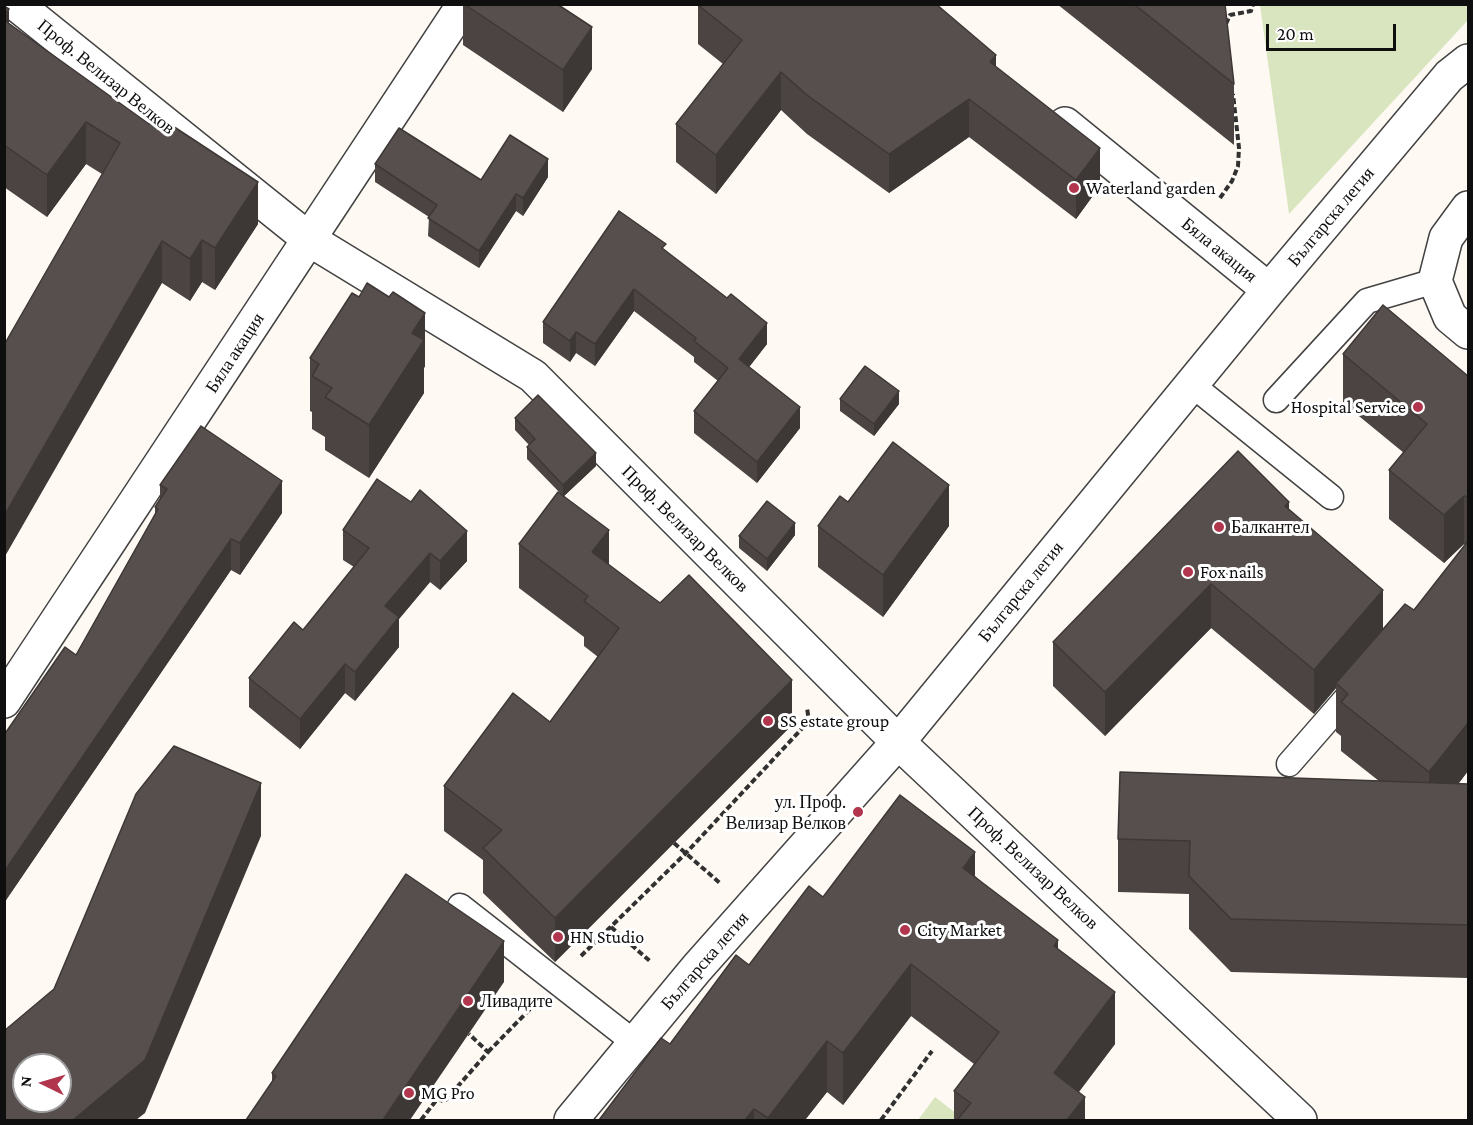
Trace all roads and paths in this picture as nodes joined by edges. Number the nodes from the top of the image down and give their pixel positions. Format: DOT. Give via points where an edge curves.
graph roads {
  1 [pos="16,4"];
  2 [pos="464,4"];
  3 [pos="1252,4"];
  4 [pos="1227,35"];
  5 [pos="1468,61"];
  6 [pos="1233,91"];
  7 [pos="1044,107"];
  8 [pos="1468,208"];
  9 [pos="1196,231"];
  10 [pos="310,240"];
  11 [pos="1436,281"];
  12 [pos="1269,290"];
  13 [pos="1468,332"];
  14 [pos="1191,384"];
  15 [pos="1276,400"];
  16 [pos="1331,497"];
  17 [pos="1375,665"];
  18 [pos="4,701"];
  19 [pos="806,704"];
  20 [pos="898,742"];
  21 [pos="1289,764"];
  22 [pos="674,843"];
  23 [pos="686,854"];
  24 [pos="460,906"];
  25 [pos="750,909"];
  26 [pos="611,927"];
  27 [pos="556,982"];
  28 [pos="680,988"];
  29 [pos="469,1034"];
  30 [pos="635,1043"];
  31 [pos="932,1051"];
  32 [pos="488,1052"];
  33 [pos="429,1093"];
  34 [pos="438,1098"];
  35 [pos="421,1120"];
  36 [pos="571,1120"];
  37 [pos="881,1120"];
  38 [pos="1300,1120"];
  1 -- 10 [label="street, Проф. Велизар Велков"];
  2 -- 10 [label="street, Бяла акация"];
  3 -- 4 [label="path" via="1251,11 1230,15"];
  5 -- 12 [label="street, Българска легия" via="1449,76"];
  6 -- 9 [label="path" via="1238,166 1232,182"];
  7 -- 9 [label="street, Бяла акация"];
  8 -- 11 [label="street" via="1446,238"];
  9 -- 12 [label="street, Бяла акация"];
  10 -- 18 [label="street, Бяла акация"];
  10 -- 20 [label="street, Проф. Велизар Велков" via="533,376"];
  11 -- 13 [label="street" via="1450,317"];
  11 -- 15 [label="lane" via="1367,301"];
  12 -- 14 [label="street, Българска легия"];
  14 -- 16 [label="lane"];
  14 -- 20 [label="street, Българска легия"];
  17 -- 21 [label="lane"];
  19 -- 23 [label="path" via="809,721"];
  20 -- 25 [label="street, Българска легия"];
  20 -- 38 [label="street, Проф. Велизар Велков"];
  22 -- 23 [label="path"];
  23 -- 25 [label="path"];
  23 -- 26 [label="path"];
  24 -- 27 [label="lane"];
  25 -- 28 [label="street, Българска легия"];
  26 -- 27 [label="path"];
  26 -- 28 [label="path"];
  27 -- 30 [label="lane"];
  27 -- 32 [label="path"];
  28 -- 30 [label="street, Българска легия"];
  29 -- 32 [label="path"];
  30 -- 36 [label="street, Българска легия"];
  31 -- 37 [label="path"];
  32 -- 34 [label="path" via="444,1102"];
  33 -- 34 [label="path"];
  34 -- 35 [label="path"];
}
